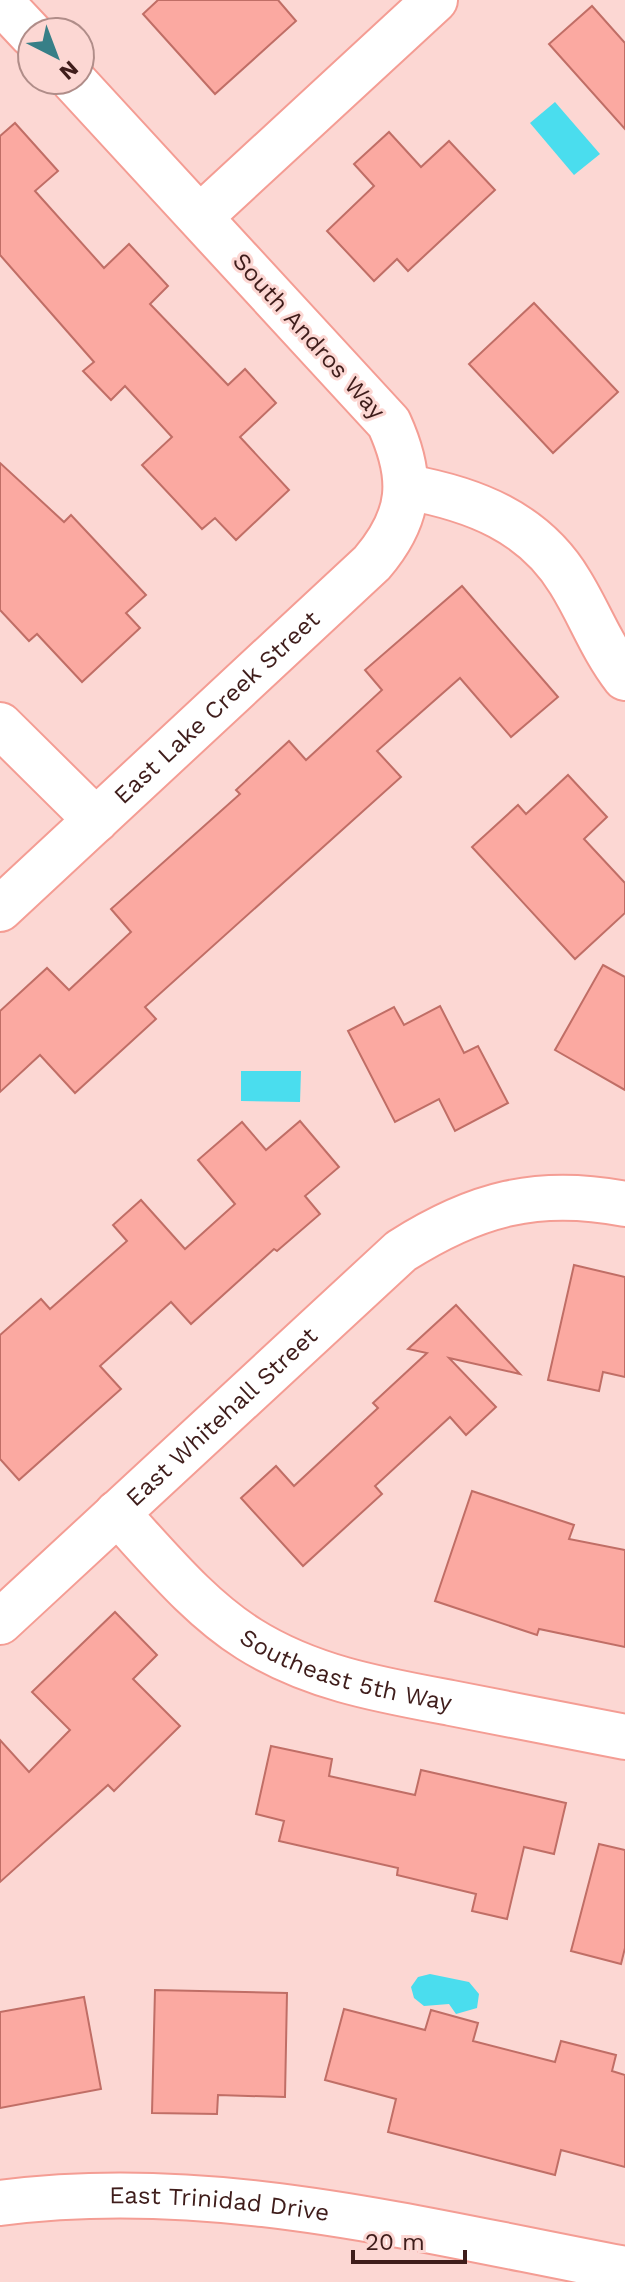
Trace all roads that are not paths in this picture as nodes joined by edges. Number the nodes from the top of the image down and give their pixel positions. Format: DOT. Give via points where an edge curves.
graph roads {
  1 [pos="435,0"];
  2 [pos="0,1"];
  3 [pos="16,18"];
  4 [pos="88,96"];
  5 [pos="200,217"];
  6 [pos="407,487"];
  7 [pos="625,678"];
  8 [pos="0,725"];
  9 [pos="96,820"];
  10 [pos="0,909"];
  11 [pos="625,1204"];
  12 [pos="117,1513"];
  13 [pos="0,1622"];
  14 [pos="625,1737"];
  15 [pos="0,2203"];
  16 [pos="625,2269"];
  1 -- 5 [label="street"];
  2 -- 3 [label="street"];
  4 -- 5 [label="street, South Andros Way"];
  5 -- 6 [label="street, South Andros Way" via="389,423 402,453"];
  6 -- 7 [label="street" via="490,509 542,547 570,581 602,647"];
  6 -- 9 [label="street, East Lake Creek Street" via="401,518 372,563"];
  8 -- 9 [label="street"];
  9 -- 10 [label="street, East Lake Creek Street"];
  11 -- 12 [label="street, East Whitehall Street" via="566,1196 521,1199 479,1209 401,1251"];
  12 -- 13 [label="street, East Whitehall Street"];
  12 -- 14 [label="street, Southeast 5th Way" via="214,1613 287,1661 370,1688"];
  15 -- 16 [label="street, East Trinidad Drive" via="115,2194 288,2205"];
}
